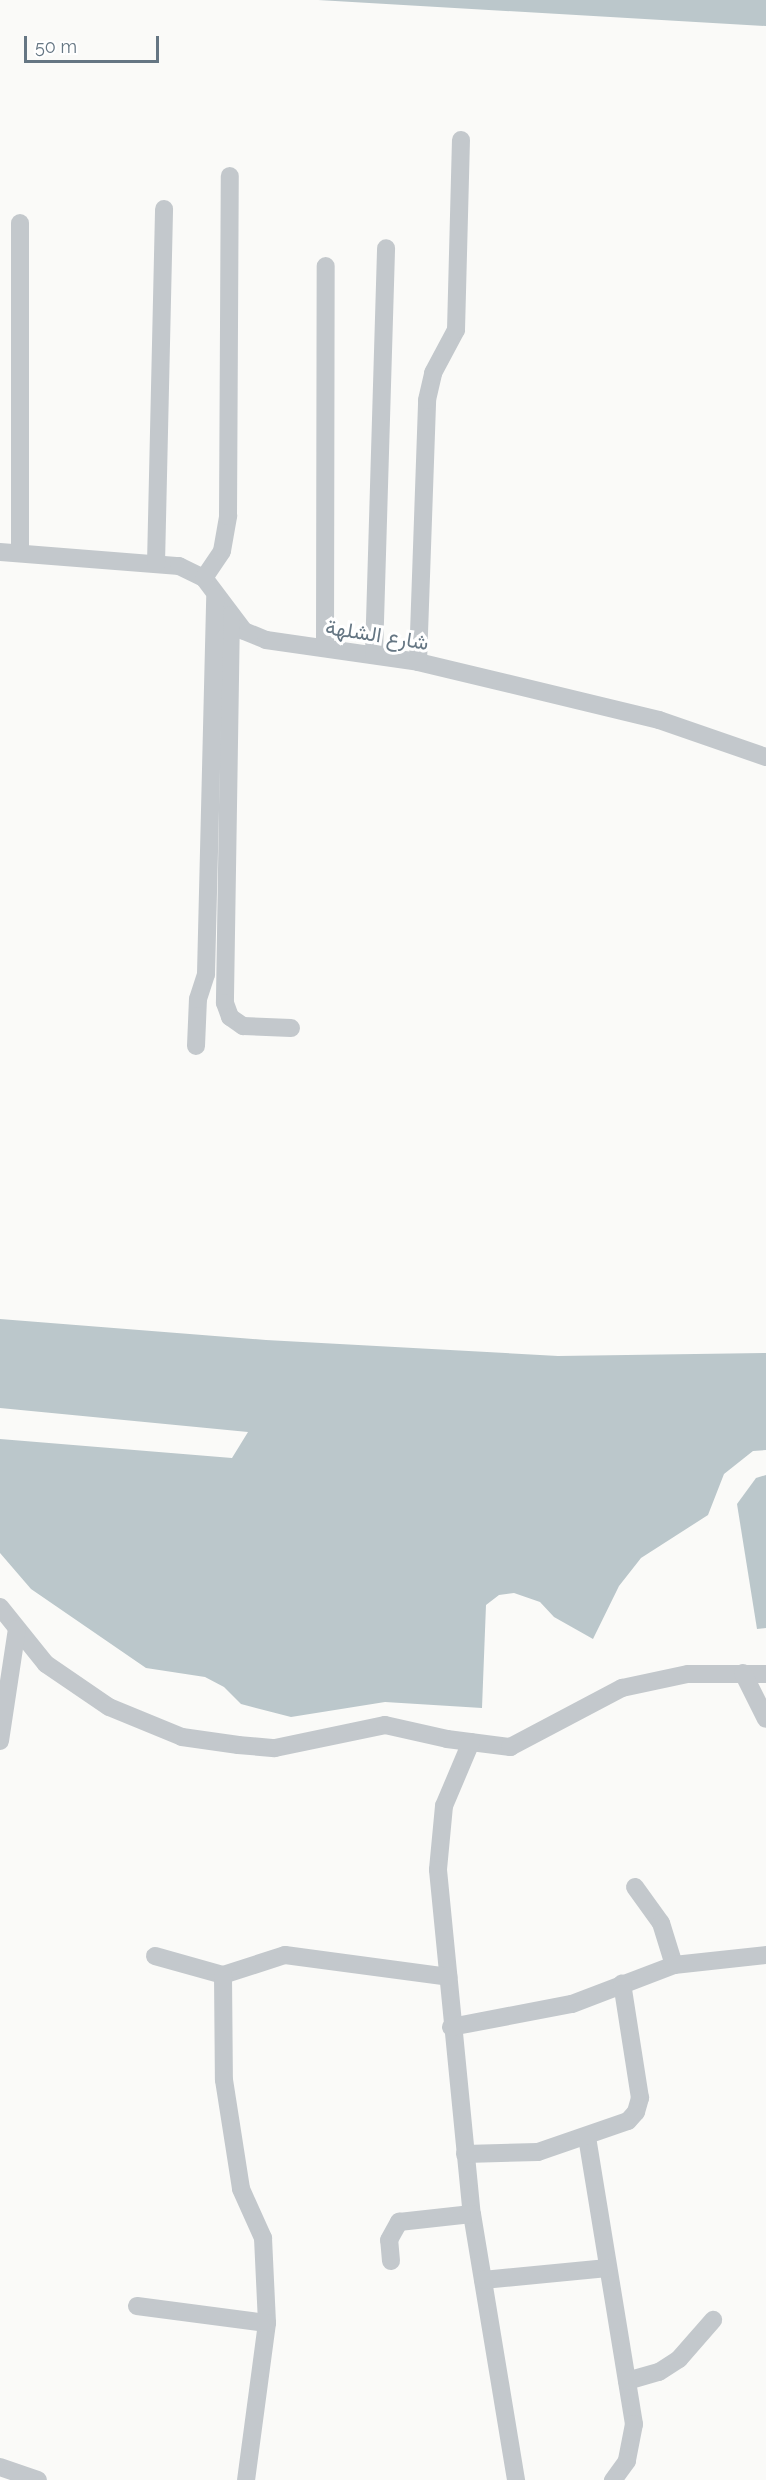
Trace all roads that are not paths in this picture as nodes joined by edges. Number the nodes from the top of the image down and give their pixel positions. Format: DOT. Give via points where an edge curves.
graph roads {
  1 [pos="461,140"];
  2 [pos="230,176"];
  3 [pos="164,209"];
  4 [pos="20,223"];
  5 [pos="386,248"];
  6 [pos="327,266"];
  7 [pos="0,552"];
  8 [pos="20,553"];
  9 [pos="156,564"];
  10 [pos="204,578"];
  11 [pos="215,597"];
  12 [pos="231,615"];
  13 [pos="325,648"];
  14 [pos="374,655"];
  15 [pos="418,662"];
  16 [pos="766,757"];
  17 [pos="291,1028"];
  18 [pos="196,1046"];
  19 [pos="0,1606"];
  20 [pos="17,1629"];
  21 [pos="742,1673"];
  22 [pos="766,1674"];
  23 [pos="766,1719"];
  24 [pos="0,1741"];
  25 [pos="471,1742"];
  26 [pos="635,1887"];
  27 [pos="766,1954"];
  28 [pos="155,1956"];
  29 [pos="674,1965"];
  30 [pos="223,1974"];
  31 [pos="449,1977"];
  32 [pos="622,1983"];
  33 [pos="451,2027"];
  34 [pos="587,2137"];
  35 [pos="465,2154"];
  36 [pos="472,2214"];
  37 [pos="391,2260"];
  38 [pos="607,2268"];
  39 [pos="483,2280"];
  40 [pos="137,2306"];
  41 [pos="713,2320"];
  42 [pos="267,2323"];
  43 [pos="627,2381"];
  44 [pos="0,2467"];
  45 [pos="39,2480"];
  46 [pos="246,2480"];
  47 [pos="516,2480"];
  48 [pos="613,2480"];
  1 -- 15 [label="street" via="456,330 433,373 427,400"];
  2 -- 10 [label="street" via="228,516 222,551"];
  3 -- 9 [label="street"];
  4 -- 8 [label="street"];
  5 -- 14 [label="street"];
  6 -- 13 [label="street"];
  7 -- 8 [label="street"];
  8 -- 9 [label="street"];
  9 -- 10 [label="street" via="179,566"];
  10 -- 11 [label="street, شارع الشلهة"];
  11 -- 12 [label="street, شارع الشلهة"];
  11 -- 18 [label="street" via="206,974 198,999"];
  12 -- 13 [label="street, شارع الشلهة" via="244,631 267,640"];
  12 -- 17 [label="street" via="225,1003 230,1017 243,1026"];
  13 -- 14 [label="street, شارع الشلهة"];
  14 -- 15 [label="street, شارع الشلهة"];
  15 -- 16 [label="street, شارع الشلهة" via="659,720"];
  19 -- 20 [label="street"];
  20 -- 24 [label="street"];
  20 -- 25 [label="street" via="46,1664 109,1707 182,1737 275,1748 385,1725"];
  21 -- 22 [label="street"];
  21 -- 23 [label="street"];
  21 -- 25 [label="street" via="688,1674 622,1688 510,1747"];
  25 -- 31 [label="street" via="444,1806 438,1870"];
  26 -- 29 [label="street" via="661,1923"];
  27 -- 29 [label="street"];
  28 -- 30 [label="street"];
  29 -- 32 [label="street"];
  30 -- 31 [label="street" via="285,1955"];
  30 -- 42 [label="street" via="224,2080 241,2189 262,2238"];
  31 -- 33 [label="street"];
  32 -- 33 [label="street" via="572,2004"];
  32 -- 34 [label="street" via="640,2098 627,2121"];
  33 -- 35 [label="street"];
  34 -- 35 [label="street" via="538,2152"];
  34 -- 38 [label="street"];
  35 -- 36 [label="street"];
  36 -- 37 [label="street" via="399,2222 390,2240"];
  36 -- 39 [label="street"];
  38 -- 39 [label="street"];
  38 -- 43 [label="street"];
  39 -- 47 [label="street"];
  40 -- 42 [label="street"];
  41 -- 43 [label="street" via="679,2359 659,2372"];
  42 -- 46 [label="street"];
  43 -- 48 [label="street" via="634,2424 627,2461"];
  44 -- 45 [label="street"];
}
